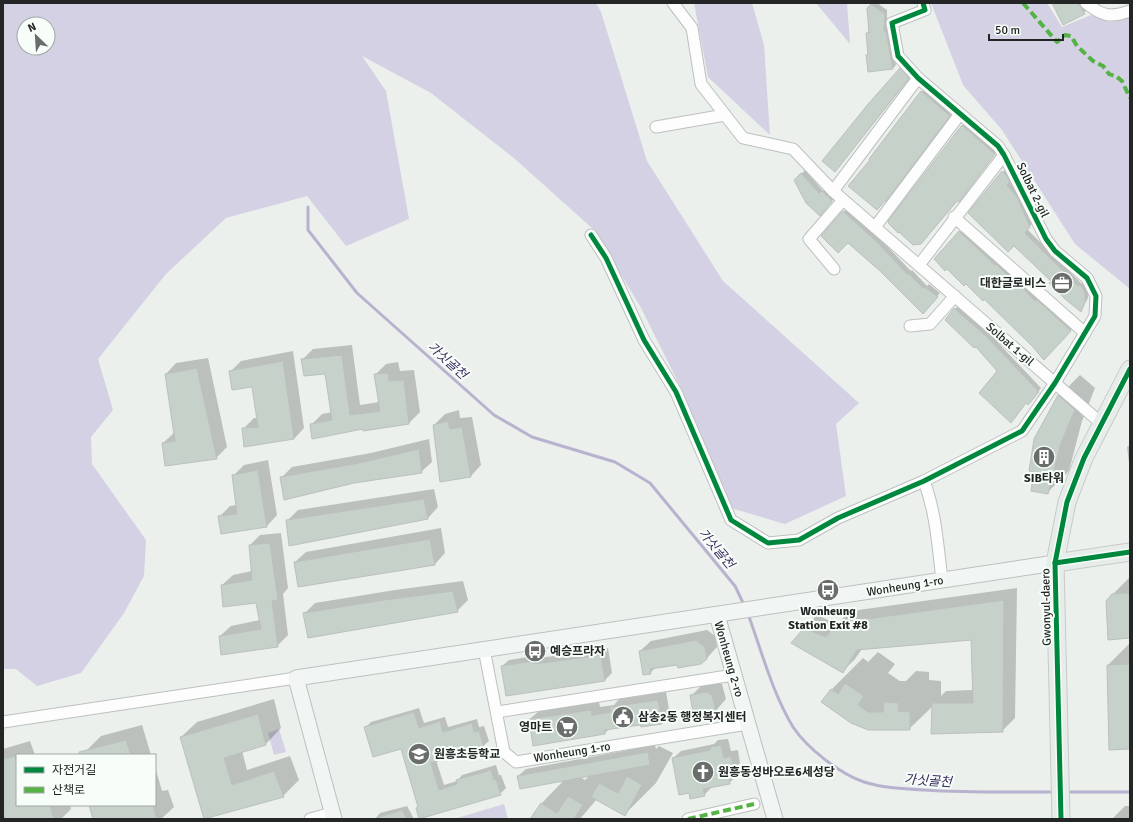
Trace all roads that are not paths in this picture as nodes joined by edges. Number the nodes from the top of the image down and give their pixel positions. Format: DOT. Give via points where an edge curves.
graph roads {
  1 [pos="673,3"];
  2 [pos="923,3"];
  3 [pos="1086,3"];
  4 [pos="1130,11"];
  5 [pos="918,78"];
  6 [pos="960,114"];
  7 [pos="725,115"];
  8 [pos="656,126"];
  9 [pos="1004,155"];
  10 [pos="833,191"];
  11 [pos="843,200"];
  12 [pos="954,217"];
  13 [pos="875,227"];
  14 [pos="591,236"];
  15 [pos="919,265"];
  16 [pos="834,269"];
  17 [pos="954,296"];
  18 [pos="910,326"];
  19 [pos="1085,333"];
  20 [pos="1130,369"];
  21 [pos="1055,383"];
  22 [pos="1101,423"];
  23 [pos="924,481"];
  24 [pos="1130,552"];
  25 [pos="1055,563"];
  26 [pos="942,580"];
  27 [pos="717,615"];
  28 [pos="484,649"];
  29 [pos="734,675"];
  30 [pos="296,678"];
  31 [pos="496,712"];
  32 [pos="3,722"];
  33 [pos="747,724"];
  34 [pos="754,804"];
  35 [pos="1061,813"];
  36 [pos="333,816"];
  37 [pos="310,819"];
  38 [pos="688,819"];
  39 [pos="775,819"];
  1 -- 7 [label="street, Solbat 1-gil" via="692,28 701,84"];
  2 -- 5 [label="street, Solbat 2-gil" via="925,10 892,23 898,56"];
  3 -- 4 [label="street" via="1099,14 1119,15"];
  5 -- 6 [label="street, Solbat 2-gil"];
  5 -- 10 [label="street"];
  6 -- 9 [label="street, Solbat 2-gil" via="998,146"];
  6 -- 13 [label="street"];
  7 -- 8 [label="street"];
  7 -- 10 [label="street, Solbat 1-gil" via="743,138 793,149"];
  9 -- 12 [label="street"];
  9 -- 19 [label="street, Solbat 2-gil" via="1046,238 1055,251 1087,278 1096,296 1095,316"];
  10 -- 11 [label="street, Solbat 1-gil"];
  11 -- 13 [label="street, Solbat 1-gil"];
  11 -- 16 [label="street" via="809,240"];
  12 -- 15 [label="street"];
  12 -- 19 [label="street"];
  13 -- 15 [label="street, Solbat 1-gil"];
  14 -- 23 [label="street, Solbat 2-gil" via="606,258 644,340 676,392 731,520 768,543 799,540 838,518"];
  15 -- 17 [label="street, Solbat 1-gil"];
  17 -- 18 [label="street" via="930,324"];
  17 -- 21 [label="street, Solbat 1-gil"];
  19 -- 21 [label="street, Solbat 2-gil"];
  20 -- 22 [label="main road, Gwonyul-daero"];
  21 -- 22 [label="street, Solbat 1-gil"];
  21 -- 23 [label="street, Solbat 2-gil" via="1022,431"];
  22 -- 25 [label="main road, Gwonyul-daero" via="1067,502"];
  23 -- 26 [label="street" via="932,507"];
  24 -- 25 [label="main road"];
  25 -- 26 [label="street, Wonheung 1-ro"];
  25 -- 35 [label="main road, Gwonyul-daero"];
  26 -- 27 [label="street, Wonheung 1-ro"];
  27 -- 28 [label="street"];
  27 -- 29 [label="street, Wonheung 2-ro"];
  28 -- 30 [label="street"];
  28 -- 31 [label="street, Wonheung 1-ro"];
  29 -- 31 [label="street"];
  29 -- 33 [label="street, Wonheung 2-ro"];
  30 -- 32 [label="street"];
  30 -- 36 [label="street"];
  31 -- 33 [label="street, Wonheung 1-ro" via="504,752 516,762"];
  33 -- 39 [label="street, Wonheung 2-ro"];
  34 -- 38 [label="street"];
  36 -- 37 [label="street"];
}
